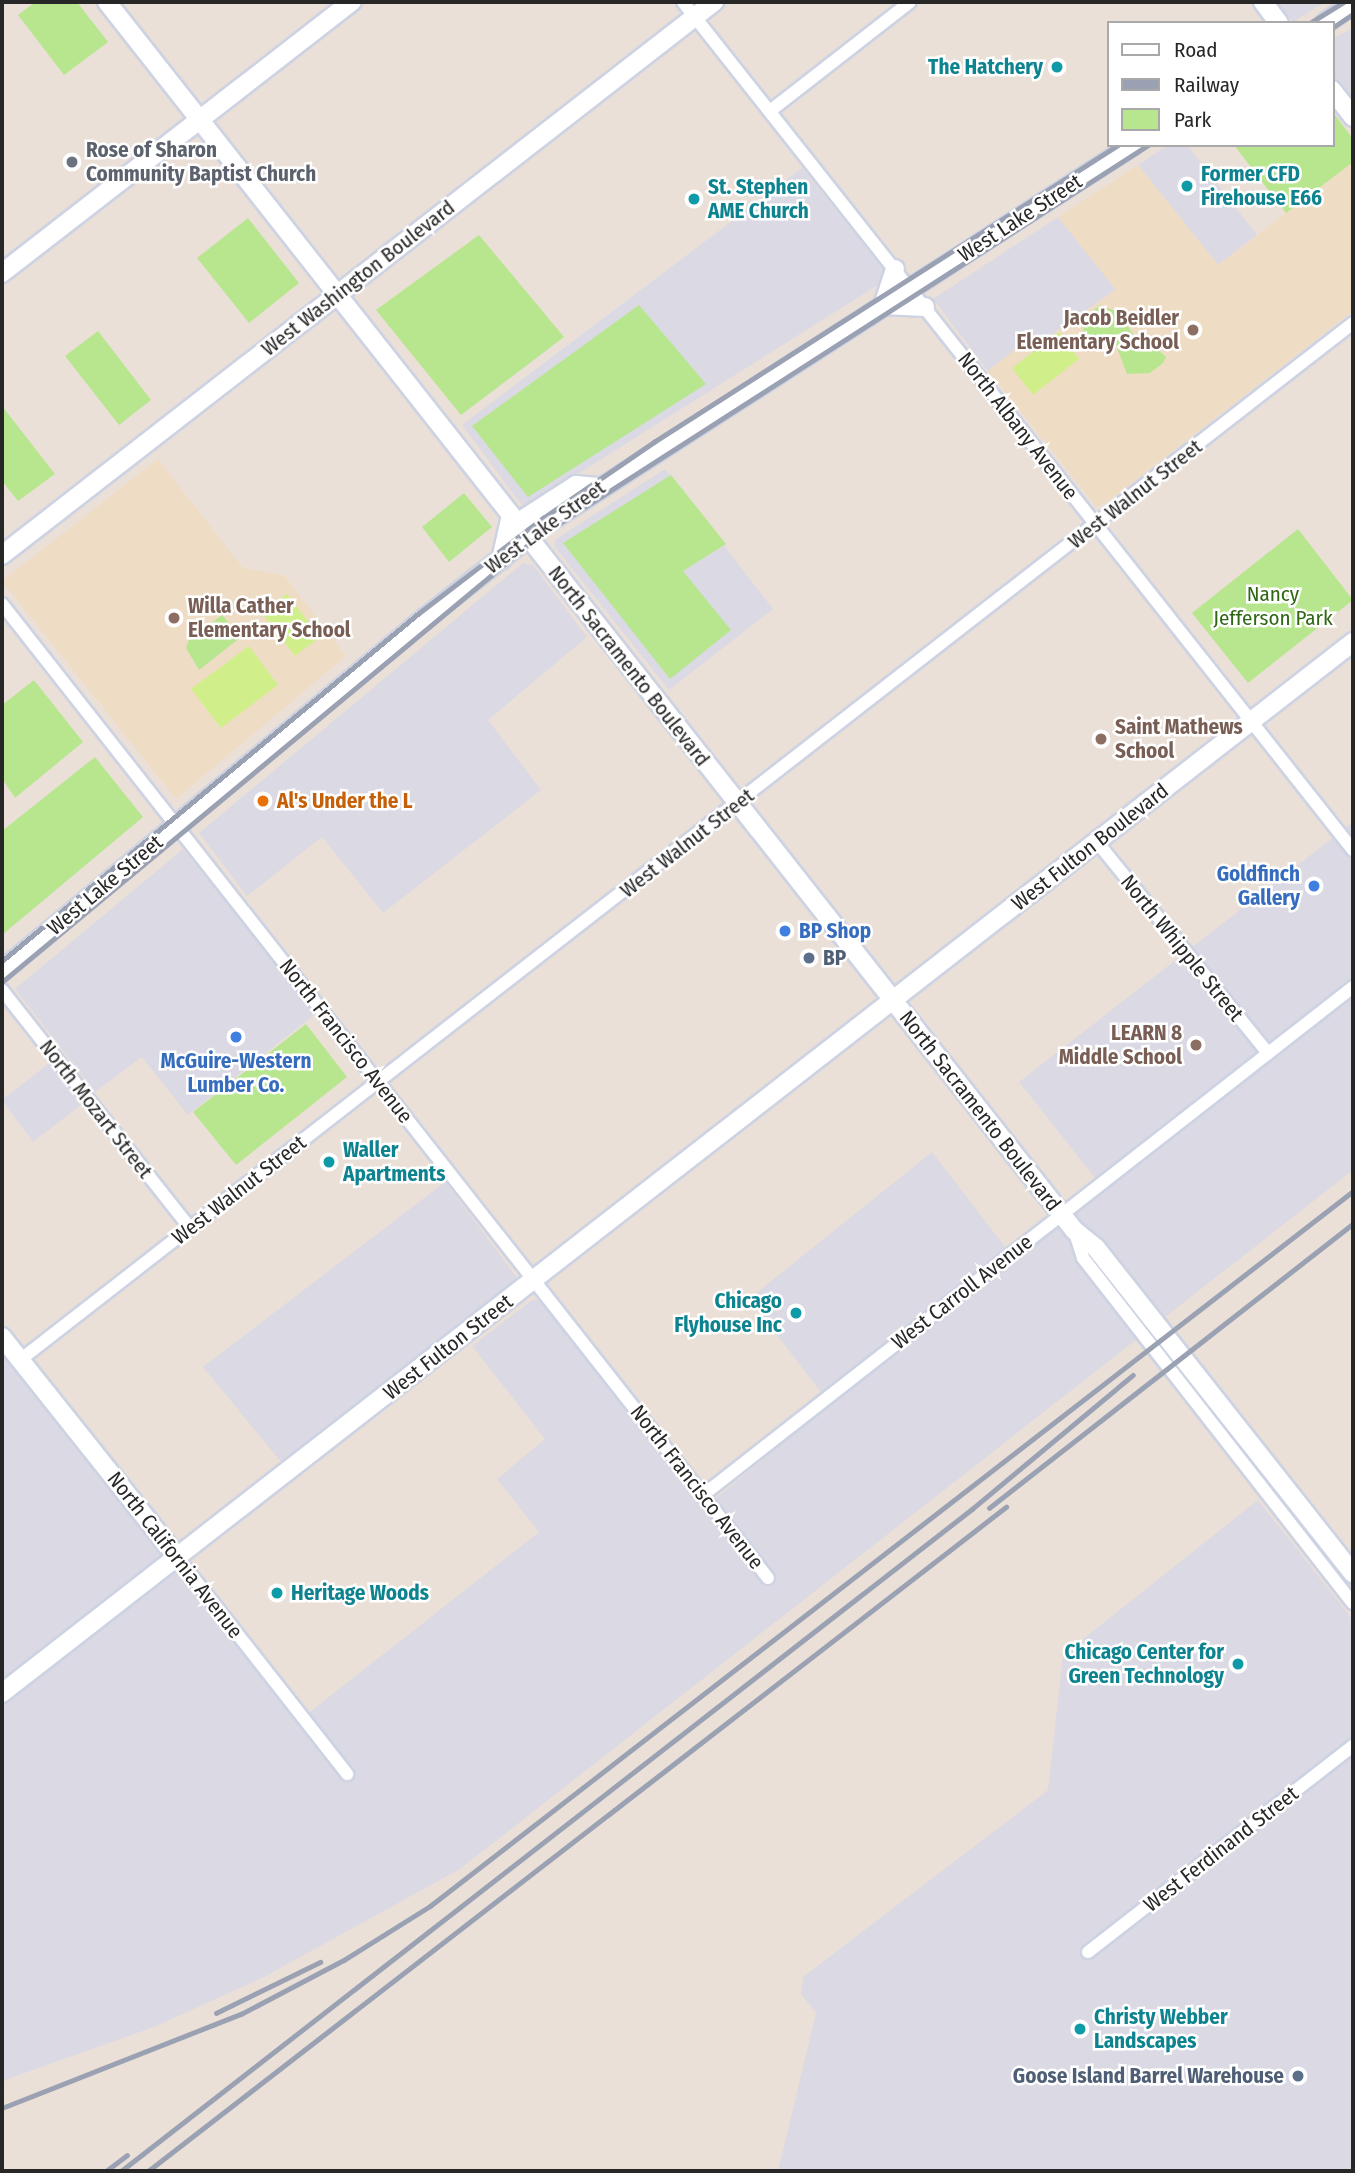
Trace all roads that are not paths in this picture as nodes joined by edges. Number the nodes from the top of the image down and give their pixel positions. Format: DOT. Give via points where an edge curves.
graph roads {
  1 [pos="107,2"];
  2 [pos="352,2"];
  3 [pos="683,2"];
  4 [pos="714,2"];
  5 [pos="910,2"];
  6 [pos="1263,2"];
  7 [pos="1353,5"];
  8 [pos="695,17"];
  9 [pos="1277,21"];
  10 [pos="1328,21"];
  11 [pos="1334,93"];
  12 [pos="770,111"];
  13 [pos="1353,117"];
  14 [pos="201,119"];
  15 [pos="1130,147"];
  16 [pos="894,269"];
  17 [pos="2,273"];
  18 [pos="909,288"];
  19 [pos="337,295"];
  20 [pos="883,305"];
  21 [pos="925,307"];
  22 [pos="1353,323"];
  23 [pos="601,486"];
  24 [pos="1096,524"];
  25 [pos="527,535"];
  26 [pos="2,555"];
  27 [pos="498,560"];
  28 [pos="2,604"];
  29 [pos="1353,642"];
  30 [pos="1251,721"];
  31 [pos="738,803"];
  32 [pos="176,825"];
  33 [pos="1097,842"];
  34 [pos="1353,850"];
  35 [pos="5,964"];
  36 [pos="1353,987"];
  37 [pos="2,990"];
  38 [pos="893,1000"];
  39 [pos="1268,1054"];
  40 [pos="378,1082"];
  41 [pos="1062,1214"];
  42 [pos="190,1228"];
  43 [pos="1074,1230"];
  44 [pos="534,1280"];
  45 [pos="2,1337"];
  46 [pos="20,1360"];
  47 [pos="703,1495"];
  48 [pos="177,1557"];
  49 [pos="1353,1574"];
  50 [pos="768,1578"];
  51 [pos="1353,1603"];
  52 [pos="2,1693"];
  53 [pos="1353,1746"];
  54 [pos="348,1773"];
  55 [pos="1088,1952"];
  1 -- 14 [label="street, North Sacramento Boulevard"];
  2 -- 14 [label="street"];
  3 -- 8 [label="street, North Albany Avenue"];
  4 -- 8 [label="street, West Washington Boulevard"];
  5 -- 12 [label="street"];
  6 -- 9 [label="street"];
  7 -- 10 [label="street"];
  8 -- 12 [label="street, North Albany Avenue"];
  8 -- 19 [label="street, West Washington Boulevard"];
  11 -- 13 [label="street"];
  12 -- 16 [label="street, North Albany Avenue"];
  14 -- 17 [label="street"];
  14 -- 19 [label="street, North Sacramento Boulevard"];
  15 -- 18 [label="street, West Lake Street"];
  16 -- 18 [label="street, North Albany Avenue"];
  16 -- 20 [label="street"];
  18 -- 20 [label="street, West Lake Street"];
  18 -- 21 [label="street, North Albany Avenue"];
  19 -- 25 [label="street, North Sacramento Boulevard"];
  19 -- 26 [label="street, West Washington Boulevard"];
  20 -- 21 [label="street"];
  20 -- 23 [label="street, West Lake Street"];
  21 -- 24 [label="street, North Albany Avenue"];
  22 -- 24 [label="street, West Walnut Street"];
  23 -- 25 [label="street, West Lake Street"];
  23 -- 25 [label="street" via="576,485"];
  24 -- 30 [label="street, North Albany Avenue"];
  24 -- 31 [label="street, West Walnut Street"];
  25 -- 27 [label="street, West Lake Street"];
  25 -- 27 [label="street"];
  25 -- 31 [label="street, North Sacramento Boulevard"];
  27 -- 32 [label="street, West Lake Street"];
  28 -- 32 [label="street, North Francisco Avenue"];
  29 -- 30 [label="street, West Fulton Boulevard"];
  30 -- 33 [label="street, West Fulton Boulevard"];
  30 -- 34 [label="street, North Albany Avenue"];
  31 -- 38 [label="street, North Sacramento Boulevard"];
  31 -- 40 [label="street, West Walnut Street"];
  32 -- 35 [label="street, West Lake Street"];
  32 -- 40 [label="street, North Francisco Avenue"];
  33 -- 38 [label="street, West Fulton Boulevard"];
  33 -- 39 [label="street, North Whipple Street"];
  36 -- 39 [label="street, West Carroll Avenue"];
  37 -- 42 [label="street, North Mozart Street"];
  38 -- 41 [label="street, North Sacramento Boulevard"];
  38 -- 44 [label="street, West Fulton Street"];
  39 -- 41 [label="street, West Carroll Avenue"];
  40 -- 42 [label="street, West Walnut Street"];
  40 -- 44 [label="street, North Francisco Avenue"];
  41 -- 43 [label="street, North Sacramento Boulevard"];
  41 -- 47 [label="street, West Carroll Avenue"];
  42 -- 46 [label="street, West Walnut Street"];
  43 -- 49 [label="street, North Sacramento Boulevard" via="1096,1248"];
  43 -- 51 [label="street, North Sacramento Boulevard" via="1083,1258"];
  44 -- 47 [label="street, North Francisco Avenue"];
  44 -- 48 [label="street, West Fulton Street"];
  45 -- 46 [label="street, North California Avenue"];
  46 -- 48 [label="street, North California Avenue"];
  47 -- 50 [label="street, North Francisco Avenue"];
  48 -- 52 [label="street, West Fulton Street"];
  48 -- 54 [label="street, North California Avenue"];
  53 -- 55 [label="street, West Ferdinand Street"];
}
